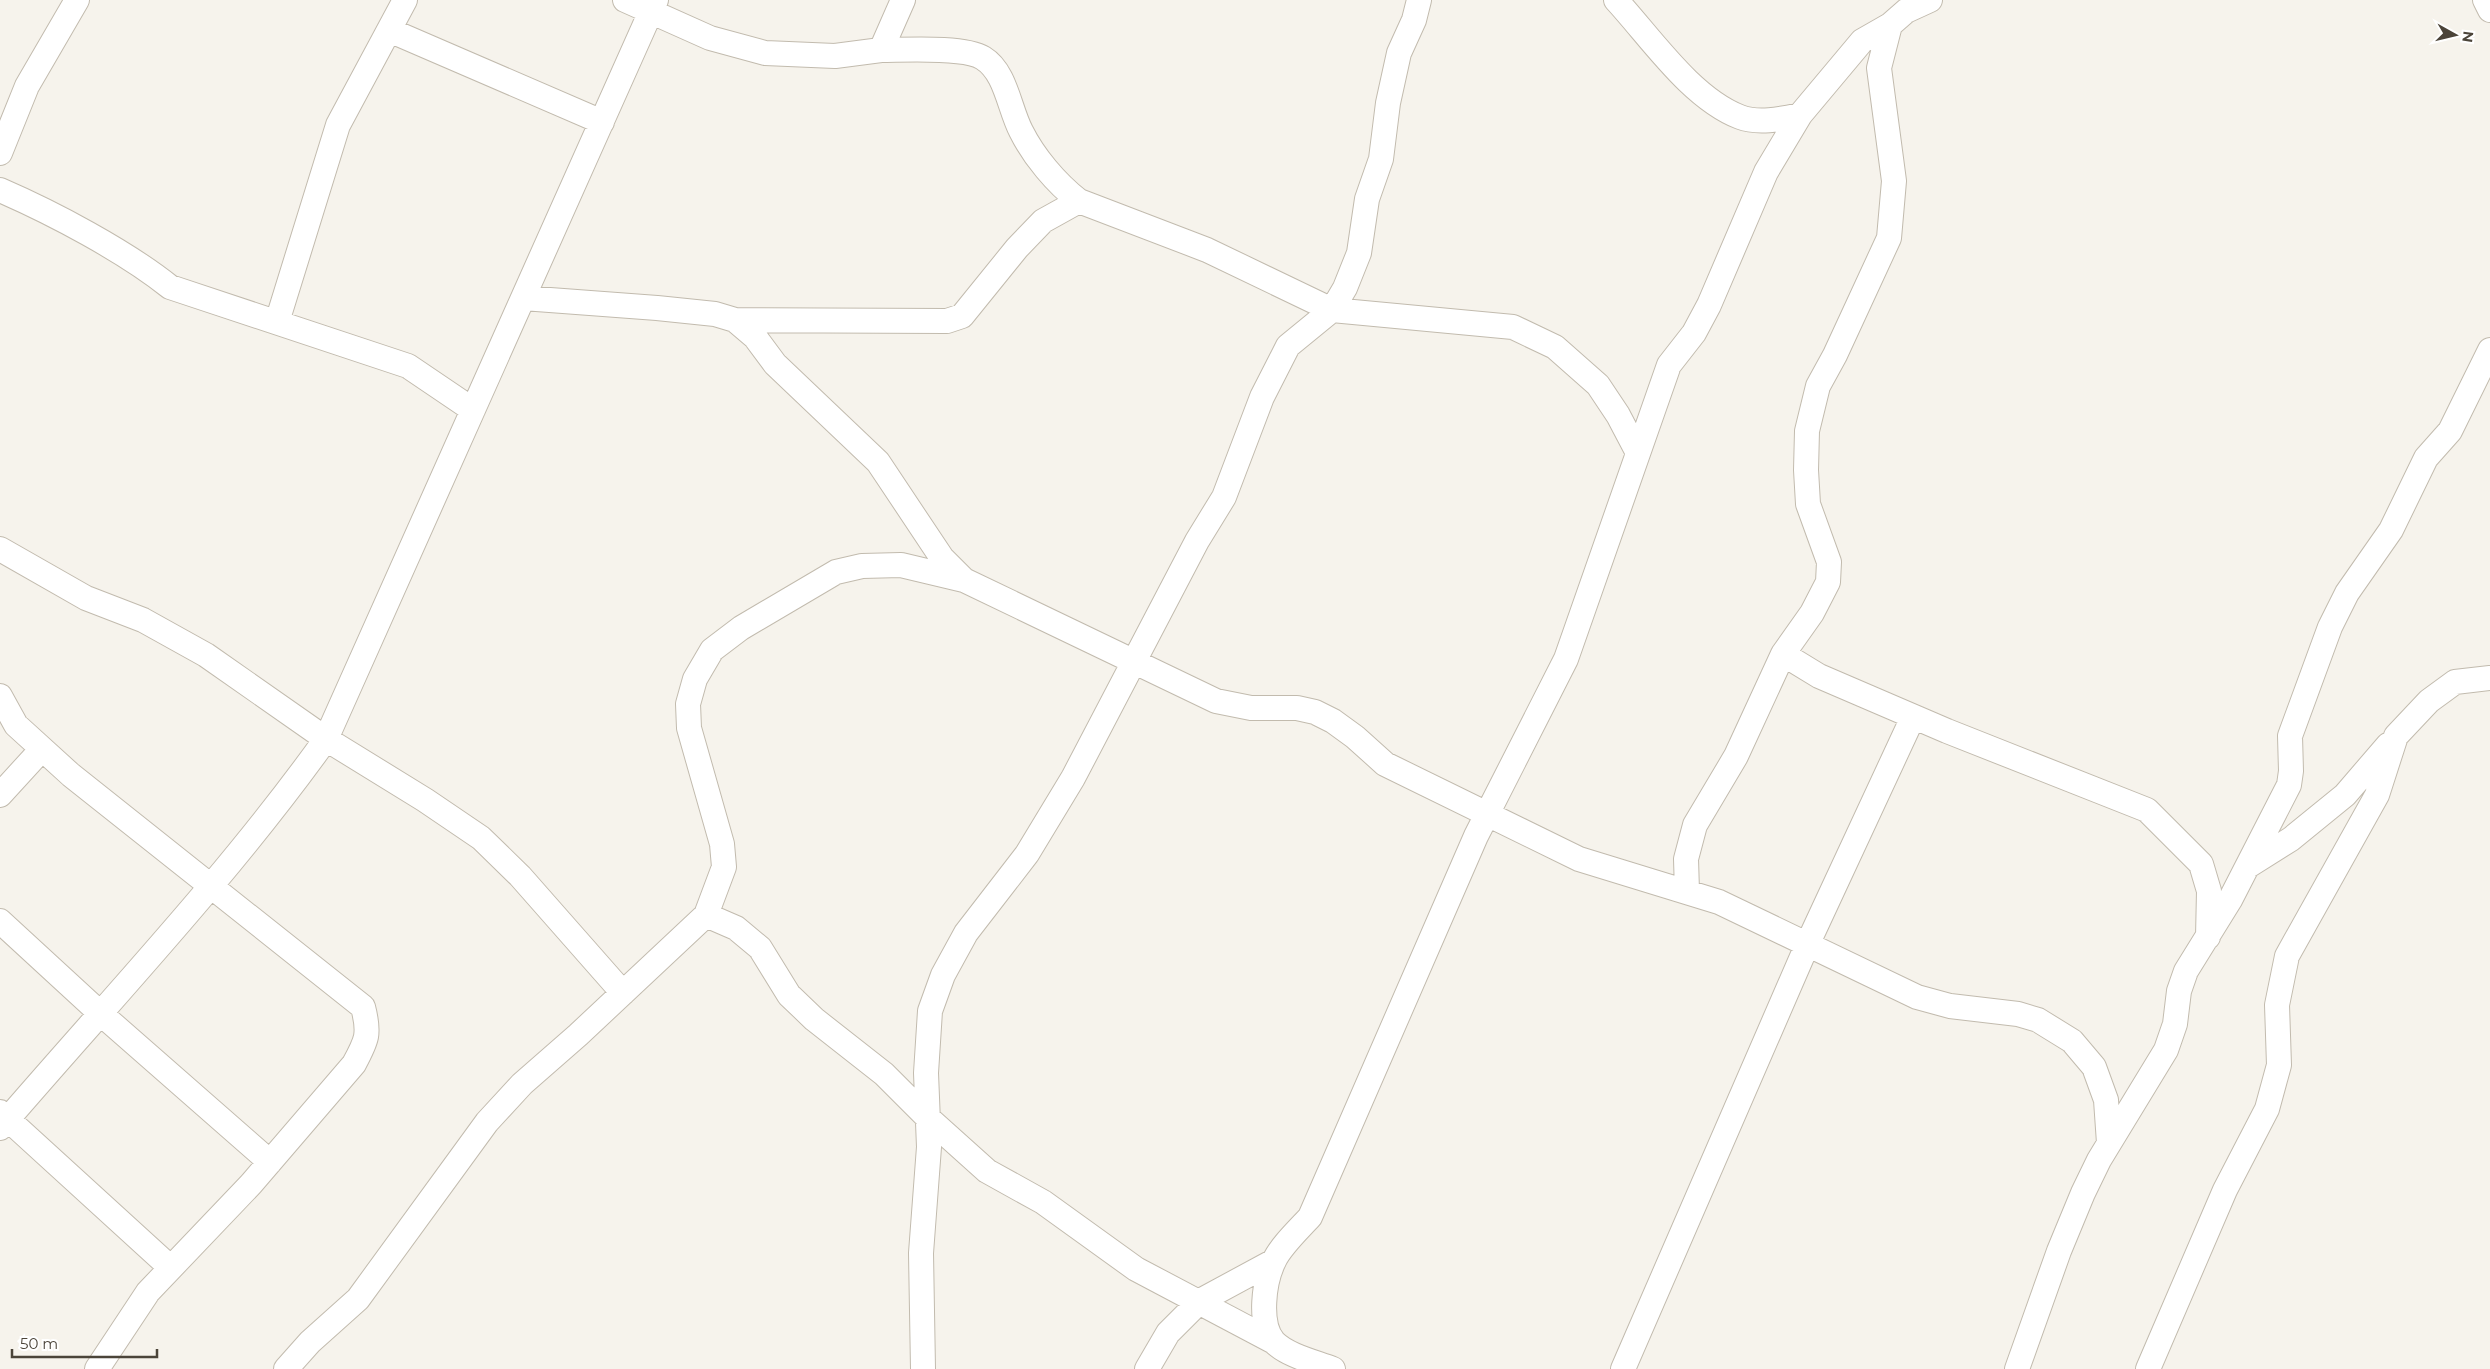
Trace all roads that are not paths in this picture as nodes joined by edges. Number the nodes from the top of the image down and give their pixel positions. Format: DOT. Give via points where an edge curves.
graph roads {
  1 [pos="77,0"];
  2 [pos="405,0"];
  3 [pos="625,0"];
  4 [pos="903,0"];
  5 [pos="1419,0"];
  6 [pos="1616,0"];
  7 [pos="1930,0"];
  8 [pos="2485,0"];
  9 [pos="654,6"];
  10 [pos="2490,10"];
  11 [pos="1890,26"];
  12 [pos="389,30"];
  13 [pos="881,50"];
  14 [pos="1800,115"];
  15 [pos="602,122"];
  16 [pos="0,152"];
  17 [pos="0,190"];
  18 [pos="1079,201"];
  19 [pos="523,298"];
  20 [pos="1332,310"];
  21 [pos="735,320"];
  22 [pos="277,322"];
  23 [pos="2490,350"];
  24 [pos="473,410"];
  25 [pos="1638,454"];
  26 [pos="0,549"];
  27 [pos="964,580"];
  28 [pos="1783,654"];
  29 [pos="1134,663"];
  30 [pos="2490,678"];
  31 [pos="0,696"];
  32 [pos="1913,717"];
  33 [pos="2396,736"];
  34 [pos="326,739"];
  35 [pos="42,749"];
  36 [pos="0,795"];
  37 [pos="1487,814"];
  38 [pos="2248,866"];
  39 [pos="210,886"];
  40 [pos="1687,891"];
  41 [pos="706,915"];
  42 [pos="0,921"];
  43 [pos="2208,937"];
  44 [pos="1808,943"];
  45 [pos="623,993"];
  46 [pos="100,1013"];
  47 [pos="928,1118"];
  48 [pos="3,1120"];
  49 [pos="2109,1143"];
  50 [pos="270,1162"];
  51 [pos="1274,1261"];
  52 [pos="171,1268"];
  53 [pos="1200,1301"];
  54 [pos="1274,1342"];
  55 [pos="2155,1366"];
  56 [pos="97,1369"];
  57 [pos="286,1369"];
  58 [pos="923,1369"];
  59 [pos="1147,1369"];
  60 [pos="1333,1369"];
  61 [pos="1623,1369"];
  62 [pos="2017,1369"];
  1 -- 16 [label="street" via="27,86"];
  2 -- 12 [label="street"];
  3 -- 9 [label="street"];
  4 -- 13 [label="street"];
  5 -- 20 [label="street" via="1400,53 1388,103 1381,160 1366,199 1359,253"];
  6 -- 14 [label="street" via="1689,82 1712,103 1740,117 1757,120"];
  7 -- 11 [label="street" via="1906,11"];
  8 -- 10 [label="street"];
  9 -- 13 [label="street" via="710,38 765,53 835,56"];
  9 -- 15 [label="street"];
  11 -- 14 [label="street" via="1862,41"];
  11 -- 28 [label="street" via="1879,68 1894,181 1889,238 1818,386 1807,431 1806,470 1808,504 1829,562 1828,582 1812,613"];
  12 -- 15 [label="street"];
  12 -- 22 [label="street" via="338,125"];
  13 -- 18 [label="street" via="952,51 982,56 993,66 1021,131 1036,154 1064,190"];
  14 -- 25 [label="street" via="1766,172 1709,305 1694,333 1669,365"];
  15 -- 19 [label="street"];
  17 -- 22 [label="street" via="97,240 170,287"];
  18 -- 20 [label="street" via="1208,250"];
  18 -- 21 [label="street" via="1043,221 962,316 947,321"];
  19 -- 21 [label="street" via="715,314"];
  19 -- 24 [label="street"];
  20 -- 25 [label="street" via="1512,327 1555,347 1598,385"];
  20 -- 29 [label="street" via="1288,346 1262,397 1224,497 1197,541"];
  21 -- 27 [label="street" via="755,336 775,364 878,462 942,558"];
  22 -- 24 [label="street" via="408,366"];
  23 -- 38 [label="street" via="2450,430 2426,458 2391,530 2348,593 2330,627 2292,728 2289,785"];
  24 -- 34 [label="street"];
  25 -- 37 [label="street" via="1566,659"];
  26 -- 34 [label="street" via="86,598 143,620 206,655"];
  27 -- 29 [label="street"];
  27 -- 41 [label="street" via="902,565 862,566 836,572 741,628 712,650 695,679 688,704 689,728 723,852 724,867"];
  28 -- 32 [label="street" via="1819,676"];
  28 -- 40 [label="street" via="1736,756 1695,825 1686,860"];
  29 -- 37 [label="street" via="1216,701 1251,708 1297,708 1315,712 1340,726 1385,764"];
  29 -- 47 [label="street" via="1073,778 1027,854 966,934 943,975 930,1011 926,1073"];
  30 -- 33 [label="street" via="2455,682 2429,701"];
  31 -- 35 [label="street" via="16,725"];
  32 -- 43 [label="street" via="2148,810 2201,864 2209,891"];
  32 -- 44 [label="street"];
  33 -- 38 [label="street" via="2345,795 2291,840"];
  33 -- 55 [label="street" via="2377,795 2287,956 2276,1005 2278,1065 2267,1108 2225,1190"];
  34 -- 39 [label="street" via="294,784"];
  34 -- 45 [label="street" via="481,838 520,876"];
  35 -- 36 [label="street"];
  35 -- 39 [label="street" via="71,776"];
  37 -- 40 [label="street" via="1579,859"];
  37 -- 51 [label="street" via="1310,1217"];
  38 -- 43 [label="street"];
  39 -- 46 [label="street"];
  39 -- 50 [label="street" via="363,1007 368,1026 365,1044 354,1064"];
  40 -- 44 [label="street" via="1719,902"];
  41 -- 45 [label="street"];
  41 -- 47 [label="street" via="736,928 760,948 788,995 884,1074"];
  42 -- 46 [label="street"];
  43 -- 49 [label="street" via="2186,971 2166,1050"];
  44 -- 49 [label="street" via="1917,997 1950,1006 2018,1014 2038,1020 2072,1041 2094,1066 2106,1100"];
  44 -- 61 [label="street"];
  45 -- 57 [label="street" via="522,1084 487,1122 358,1299 310,1342"];
  46 -- 48 [label="street"];
  46 -- 50 [label="street"];
  47 -- 53 [label="street" via="987,1171 1043,1202 1136,1268"];
  47 -- 58 [label="street" via="929,1147 921,1253"];
  48 -- 52 [label="street"];
  49 -- 62 [label="street" via="2059,1250"];
  50 -- 52 [label="street"];
  51 -- 53 [label="street"];
  51 -- 54 [label="street" via="1264,1302 1266,1324"];
  52 -- 56 [label="street" via="148,1292"];
  53 -- 54 [label="street"];
  53 -- 59 [label="street" via="1168,1333"];
  54 -- 60 [label="street" via="1292,1353"];
}
